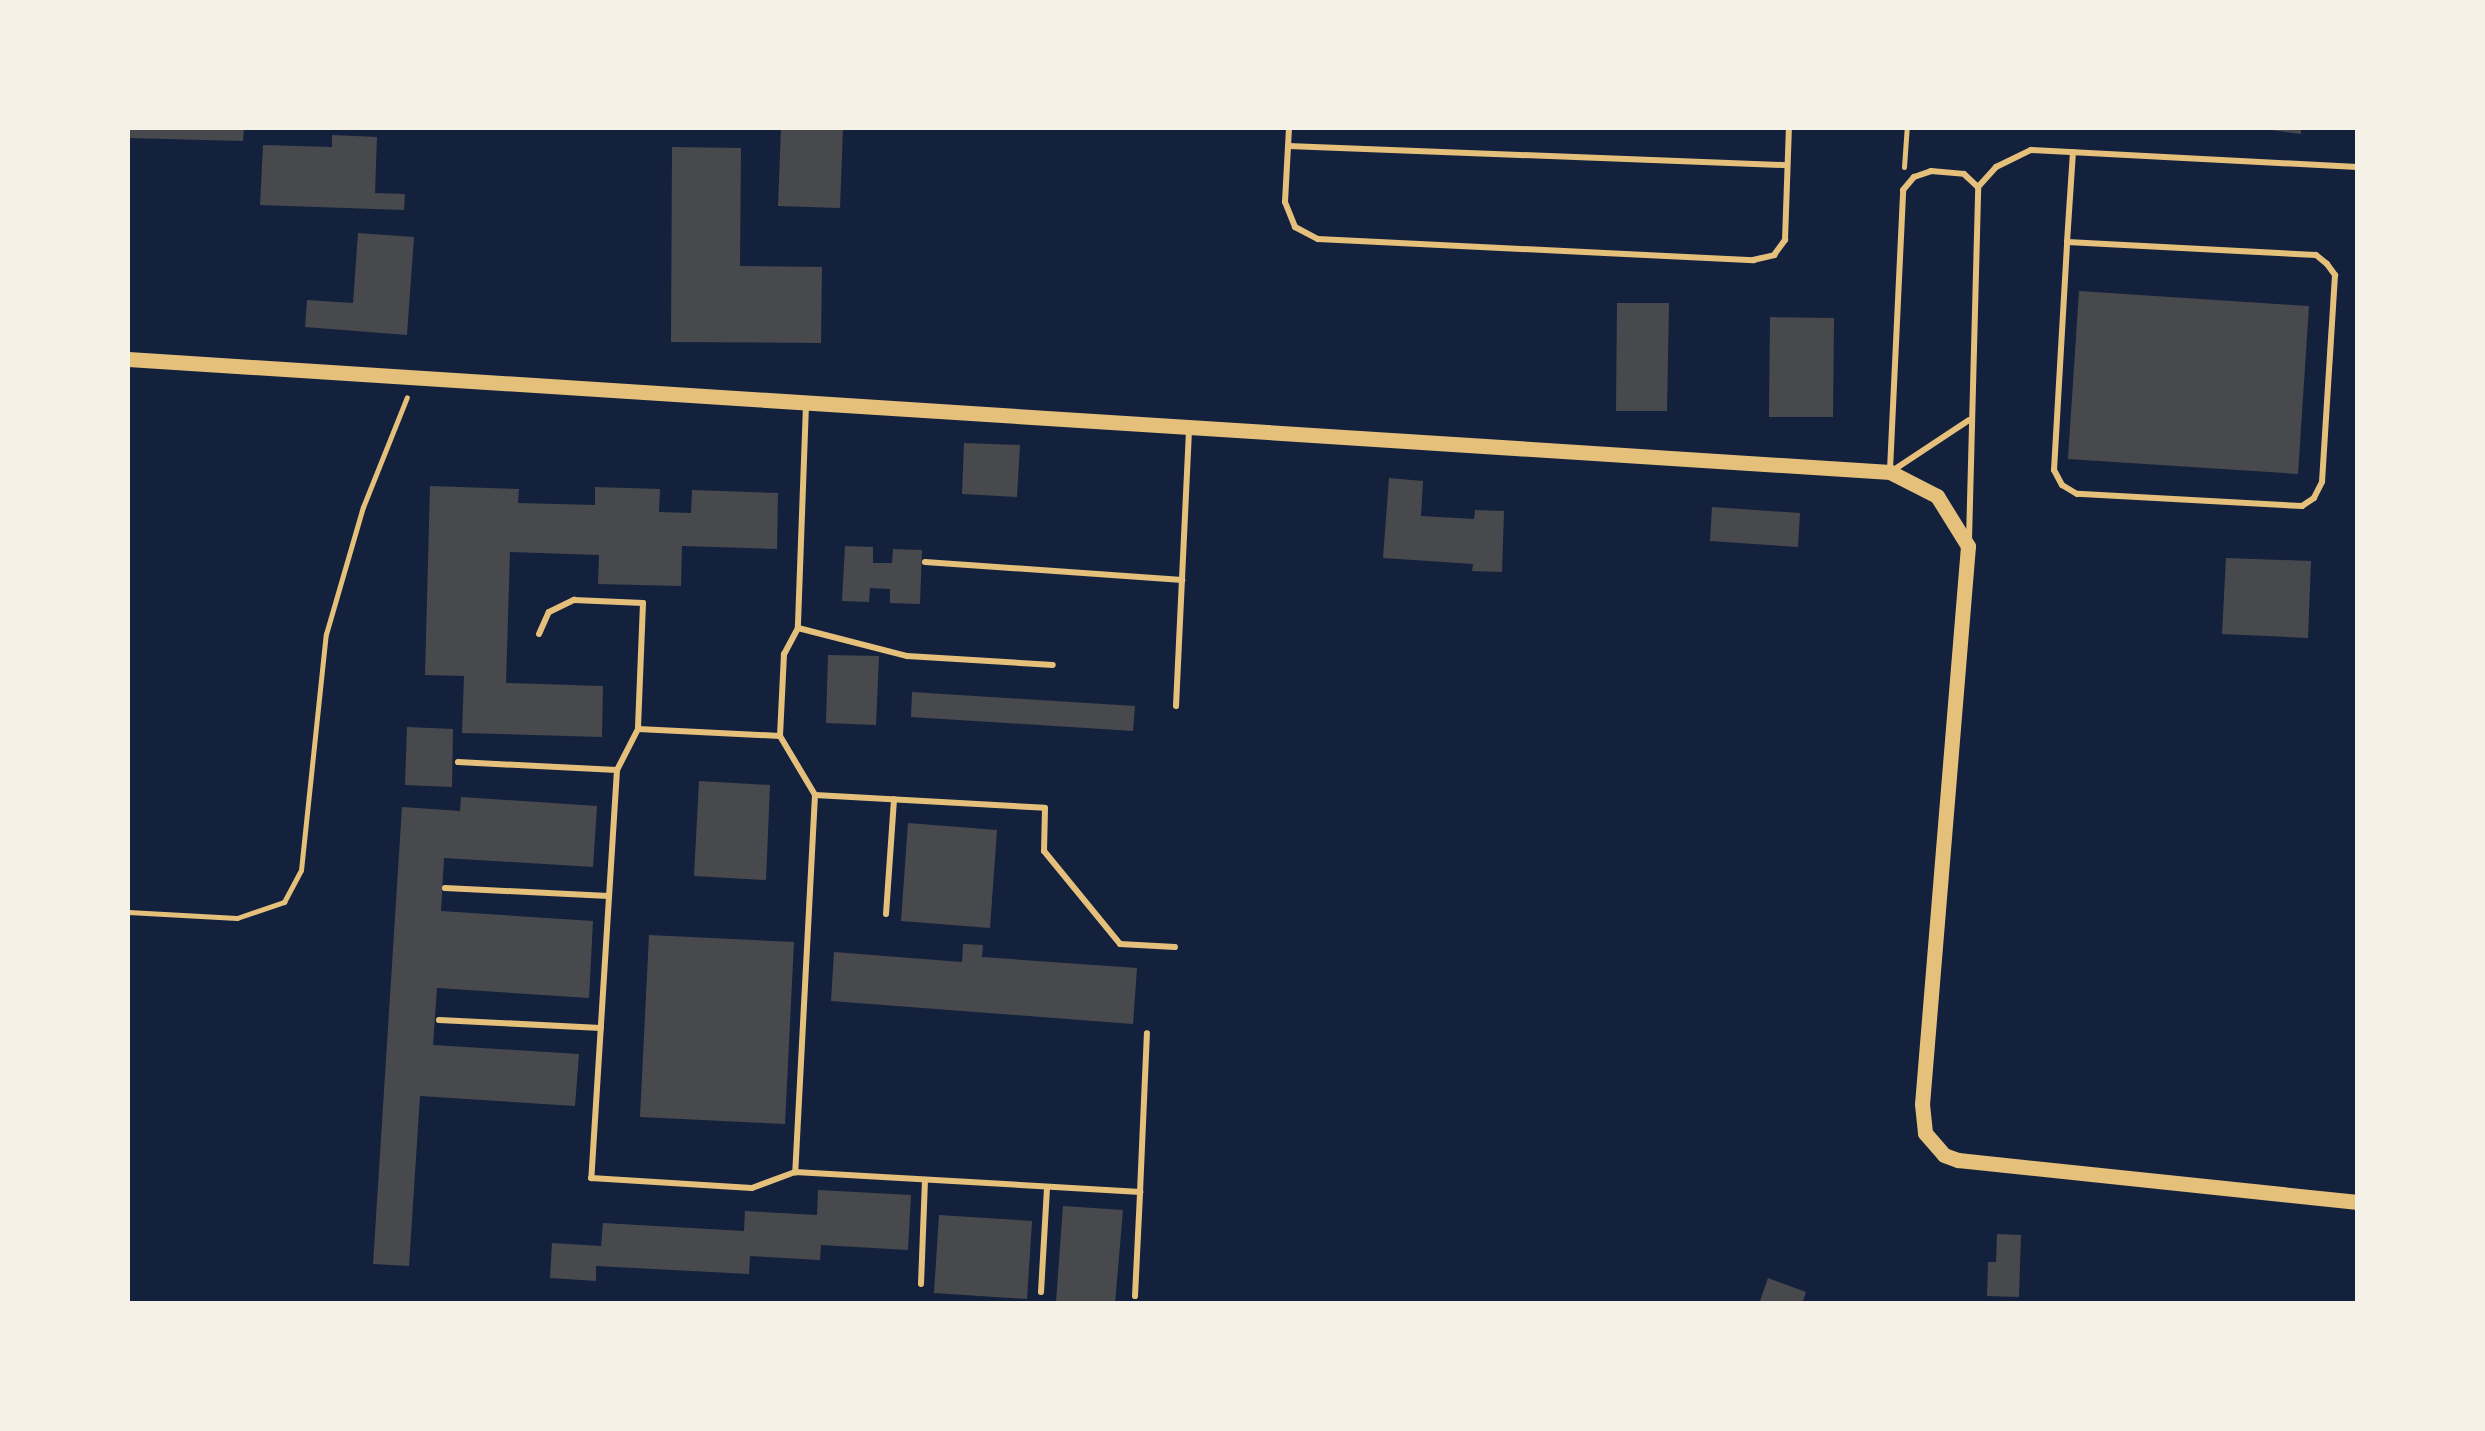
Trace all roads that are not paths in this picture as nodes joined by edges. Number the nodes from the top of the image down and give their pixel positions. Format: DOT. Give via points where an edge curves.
graph roads {
  1 [pos="1289,128"];
  2 [pos="1789,128"];
  3 [pos="1288,146"];
  4 [pos="2073,152"];
  5 [pos="1788,166"];
  6 [pos="2358,167"];
  7 [pos="1978,187"];
  8 [pos="2067,242"];
  9 [pos="128,359"];
  10 [pos="806,404"];
  11 [pos="1970,419"];
  12 [pos="1189,426"];
  13 [pos="1890,472"];
  14 [pos="1968,546"];
  15 [pos="925,562"];
  16 [pos="1182,580"];
  17 [pos="798,628"];
  18 [pos="538,634"];
  19 [pos="1053,666"];
  20 [pos="1176,706"];
  21 [pos="638,729"];
  22 [pos="780,736"];
  23 [pos="458,762"];
  24 [pos="617,770"];
  25 [pos="815,795"];
  26 [pos="894,799"];
  27 [pos="446,888"];
  28 [pos="609,896"];
  29 [pos="886,914"];
  30 [pos="1175,947"];
  31 [pos="439,1020"];
  32 [pos="601,1028"];
  33 [pos="1147,1033"];
  34 [pos="794,1172"];
  35 [pos="925,1180"];
  36 [pos="1047,1187"];
  37 [pos="1140,1192"];
  38 [pos="2358,1202"];
  39 [pos="920,1284"];
  40 [pos="1041,1292"];
  41 [pos="1134,1296"];
  1 -- 3 [label="lane"];
  2 -- 5 [label="lane"];
  3 -- 5 [label="lane"];
  3 -- 5 [label="lane" via="1285,202 1294,226 1318,239 1754,260 1774,256 1785,240"];
  4 -- 6 [label="lane"];
  4 -- 7 [label="lane" via="2032,150 1996,167"];
  4 -- 8 [label="lane"];
  7 -- 11 [label="lane"];
  7 -- 13 [label="lane" via="1964,174 1931,172 1914,176 1903,190"];
  8 -- 8 [label="lane" via="2054,470 2062,486 2076,494 2302,506 2314,498 2322,482 2335,275 2327,264 2316,256"];
  9 -- 10 [label="street"];
  10 -- 12 [label="street"];
  10 -- 17 [label="lane"];
  11 -- 13 [label="lane"];
  11 -- 14 [label="lane"];
  12 -- 13 [label="street"];
  12 -- 16 [label="lane"];
  13 -- 14 [label="street" via="1937,496"];
  14 -- 38 [label="street" via="1922,1104 1925,1133 1958,1160"];
  15 -- 16 [label="lane"];
  16 -- 20 [label="lane"];
  17 -- 19 [label="lane" via="906,656"];
  17 -- 22 [label="lane" via="784,654"];
  18 -- 21 [label="lane" via="550,612 574,600 643,604"];
  21 -- 22 [label="lane"];
  21 -- 24 [label="lane"];
  22 -- 25 [label="lane"];
  23 -- 24 [label="lane"];
  24 -- 28 [label="lane"];
  25 -- 26 [label="lane"];
  25 -- 34 [label="lane"];
  26 -- 29 [label="lane"];
  26 -- 30 [label="lane" via="1044,808 1044,851 1120,944"];
  27 -- 28 [label="lane"];
  28 -- 32 [label="lane"];
  31 -- 32 [label="lane"];
  32 -- 34 [label="lane" via="592,1178 752,1188"];
  33 -- 37 [label="lane"];
  34 -- 35 [label="lane"];
  35 -- 36 [label="lane"];
  35 -- 39 [label="lane"];
  36 -- 37 [label="lane"];
  36 -- 40 [label="lane"];
  37 -- 41 [label="lane"];
}
